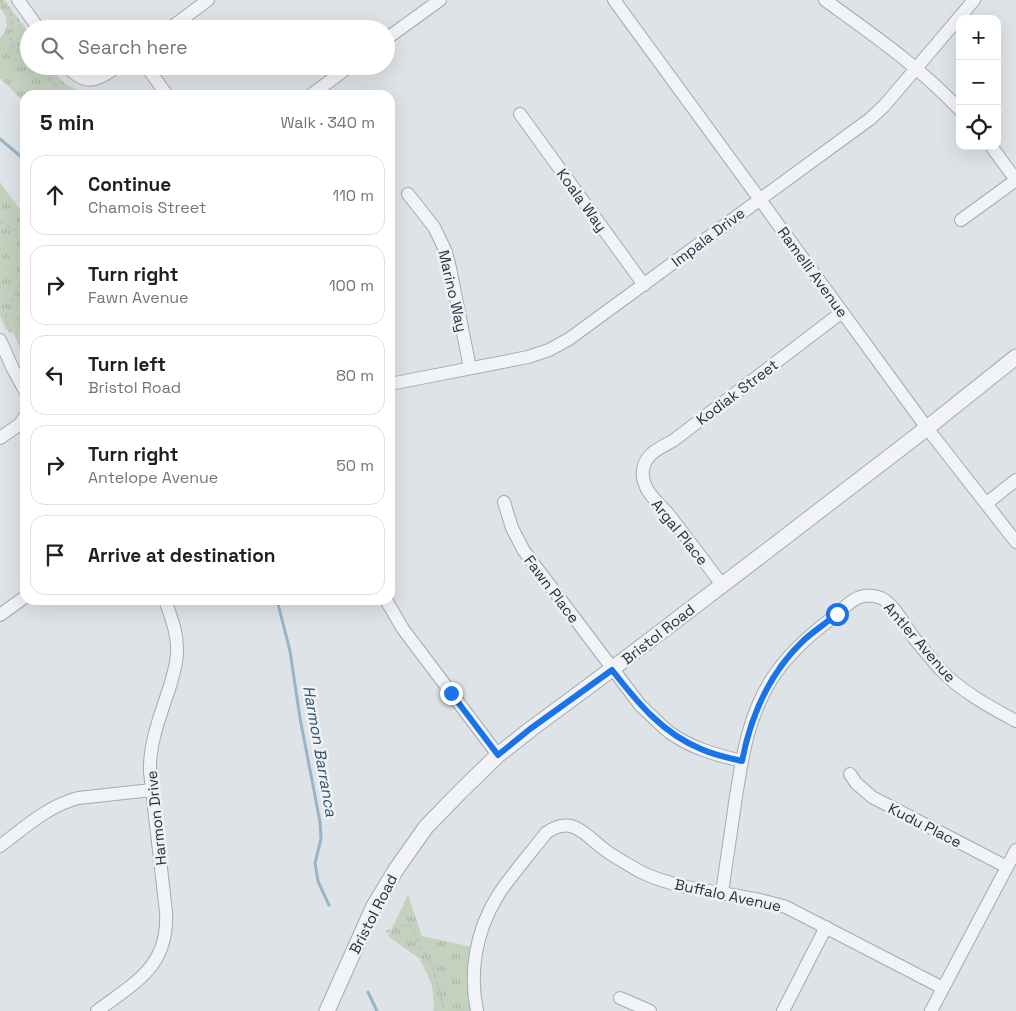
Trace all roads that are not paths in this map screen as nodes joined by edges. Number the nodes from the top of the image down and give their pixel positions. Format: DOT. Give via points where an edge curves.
graph roads {
  1 [pos="18,0"];
  2 [pos="208,0"];
  3 [pos="440,0"];
  4 [pos="614,0"];
  5 [pos="825,0"];
  6 [pos="974,0"];
  7 [pos="32,20"];
  8 [pos="182,20"];
  9 [pos="395,32"];
  10 [pos="916,68"];
  11 [pos="77,75"];
  12 [pos="103,75"];
  13 [pos="153,75"];
  14 [pos="338,75"];
  15 [pos="163,90"];
  16 [pos="318,90"];
  17 [pos="956,106"];
  18 [pos="520,114"];
  19 [pos="994,150"];
  20 [pos="1016,180"];
  21 [pos="408,194"];
  22 [pos="760,199"];
  23 [pos="961,220"];
  24 [pos="644,285"];
  25 [pos="842,312"];
  26 [pos="5,336"];
  27 [pos="1016,357"];
  28 [pos="470,368"];
  29 [pos="20,382"];
  30 [pos="395,383"];
  31 [pos="20,424"];
  32 [pos="927,428"];
  33 [pos="0,438"];
  34 [pos="643,476"];
  35 [pos="1016,480"];
  36 [pos="504,502"];
  37 [pos="986,503"];
  38 [pos="1016,542"];
  39 [pos="722,585"];
  40 [pos="20,601"];
  41 [pos="167,605"];
  42 [pos="389,605"];
  43 [pos="0,615"];
  44 [pos="612,670"];
  45 [pos="1016,721"];
  46 [pos="498,755"];
  47 [pos="742,761"];
  48 [pos="850,774"];
  49 [pos="152,790"];
  50 [pos="0,846"];
  51 [pos="1016,850"];
  52 [pos="1007,867"];
  53 [pos="722,893"];
  54 [pos="826,927"];
  55 [pos="943,988"];
  56 [pos="620,998"];
  57 [pos="97,1011"];
  58 [pos="327,1011"];
  59 [pos="477,1011"];
  60 [pos="650,1011"];
  61 [pos="783,1011"];
  62 [pos="931,1011"];
  1 -- 7 [label="street"];
  2 -- 8 [label="street"];
  3 -- 9 [label="street"];
  4 -- 22 [label="street, Ramelli Avenue"];
  5 -- 10 [label="street"];
  6 -- 10 [label="street, Impala Drive"];
  10 -- 17 [label="street"];
  10 -- 22 [label="street, Impala Drive" via="870,119"];
  11 -- 12 [label="street" via="87,80"];
  13 -- 15 [label="street"];
  14 -- 16 [label="street"];
  18 -- 24 [label="street, Koala Way"];
  19 -- 20 [label="street"];
  20 -- 23 [label="street"];
  21 -- 28 [label="street, Marino Way" via="434,227 446,252"];
  22 -- 24 [label="street, Impala Drive"];
  22 -- 25 [label="street, Ramelli Avenue"];
  24 -- 28 [label="street, Impala Drive" via="549,350"];
  25 -- 32 [label="street, Ramelli Avenue"];
  25 -- 34 [label="street, Kodiak Street" via="674,440 652,452 645,462"];
  26 -- 29 [label="street" via="13,369"];
  27 -- 32 [label="street, Bristol Road"];
  28 -- 30 [label="street, Impala Drive"];
  31 -- 33 [label="street"];
  32 -- 37 [label="street, Ramelli Avenue"];
  32 -- 39 [label="street, Bristol Road"];
  34 -- 39 [label="street, Argal Place" via="651,495"];
  35 -- 37 [label="street"];
  36 -- 44 [label="street, Fawn Place" via="524,551"];
  37 -- 38 [label="street, Ramelli Avenue"];
  39 -- 44 [label="street, Bristol Road"];
  40 -- 43 [label="street"];
  41 -- 49 [label="street, Harmon Drive" via="177,637 178,652 151,751"];
  42 -- 46 [label="street" via="403,629"];
  44 -- 46 [label="street, Bristol Road"];
  44 -- 47 [label="street, Fawn Place" via="640,705 669,732 702,750"];
  45 -- 47 [label="street, Antler Avenue" via="976,698 950,678 886,601 867,596 852,600 805,639 772,679 749,730"];
  46 -- 58 [label="street, Bristol Road" via="426,827 397,868 374,906"];
  47 -- 53 [label="street"];
  48 -- 52 [label="street, Kudu Place" via="872,797"];
  49 -- 50 [label="street" via="66,801"];
  49 -- 57 [label="street, Harmon Drive" via="166,933 158,958 142,978"];
  51 -- 52 [label="street"];
  52 -- 55 [label="street"];
  53 -- 54 [label="street, Buffalo Avenue" via="773,902"];
  53 -- 59 [label="street, Buffalo Avenue" via="681,886 646,874 613,856 575,826 557,827 546,833 487,914 473,971"];
  54 -- 55 [label="street, Buffalo Avenue"];
  54 -- 61 [label="street"];
  55 -- 62 [label="street"];
  56 -- 60 [label="street"];
}
